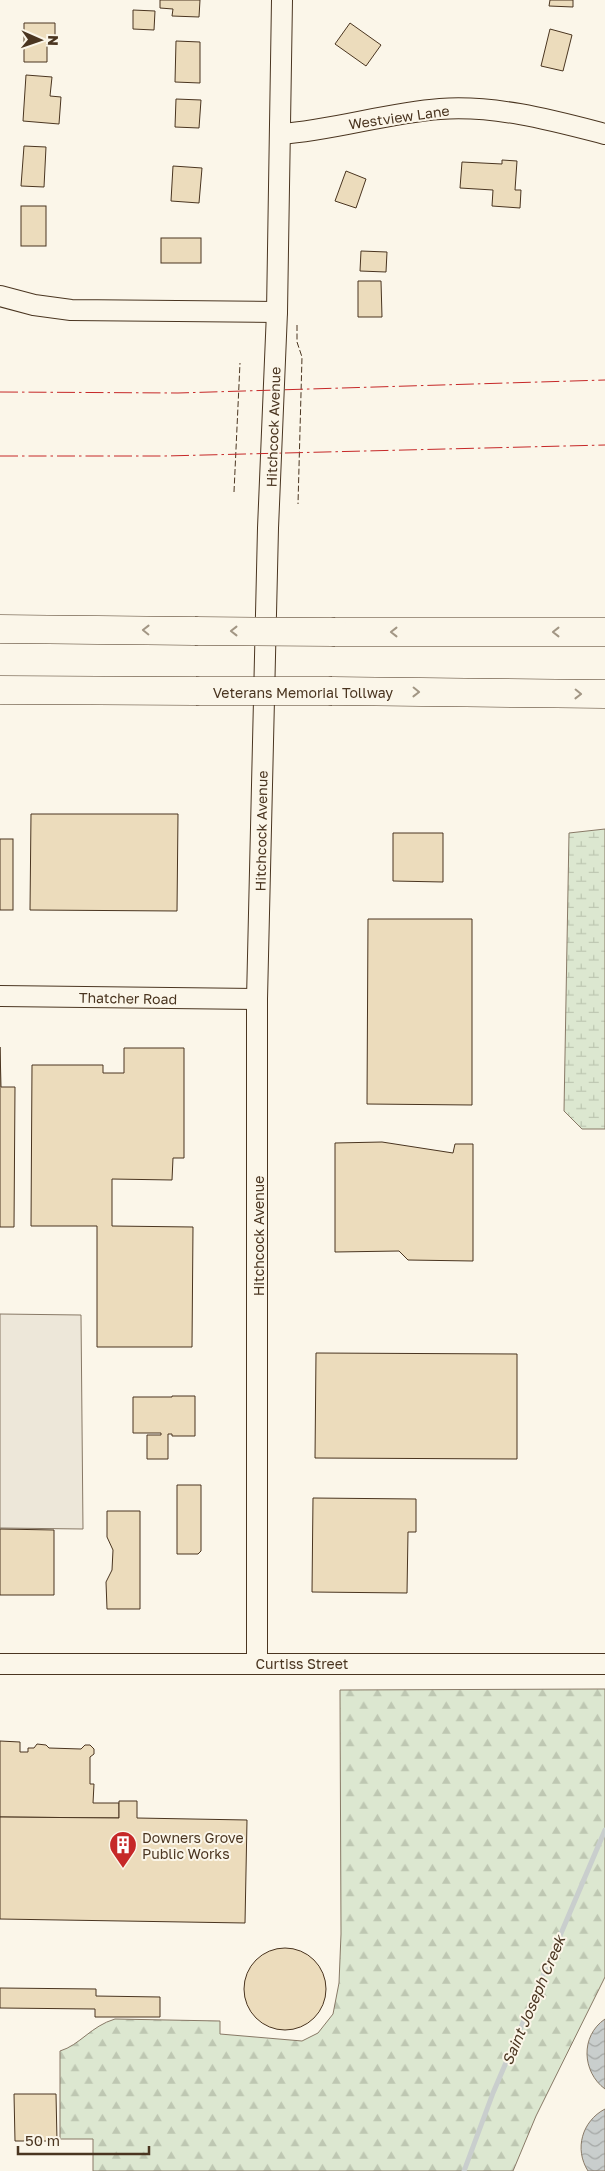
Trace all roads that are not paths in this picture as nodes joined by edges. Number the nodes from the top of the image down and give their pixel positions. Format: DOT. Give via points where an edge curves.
graph roads {
  1 [pos="282,0"];
  2 [pos="281,134"];
  3 [pos="605,134"];
  4 [pos="0,296"];
  5 [pos="277,312"];
  6 [pos="0,629"];
  7 [pos="605,632"];
  8 [pos="0,690"];
  9 [pos="144,691"];
  10 [pos="605,694"];
  11 [pos="0,709"];
  12 [pos="0,996"];
  13 [pos="257,999"];
  14 [pos="258,1663"];
  15 [pos="0,1664"];
  16 [pos="605,1664"];
  1 -- 2 [label="street, Hitchcock Avenue"];
  2 -- 3 [label="street, Westview Lane" via="422,111 466,108 527,115"];
  2 -- 5 [label="street, Hitchcock Avenue"];
  4 -- 5 [label="street" via="71,310"];
  5 -- 13 [label="street, Hitchcock Avenue" via="268,528"];
  7 -- 6 [label="highway, one-way, bridge"];
  8 -- 9 [label="highway, Veterans Memorial Tollway"];
  9 -- 10 [label="highway, Veterans Memorial Tollway, one-way, bridge"];
  9 -- 11 [label="highway" via="71,707"];
  12 -- 13 [label="street, Thatcher Road"];
  13 -- 14 [label="street, Hitchcock Avenue"];
  14 -- 15 [label="street, Curtiss Street"];
  14 -- 16 [label="street, Curtiss Street"];
}
